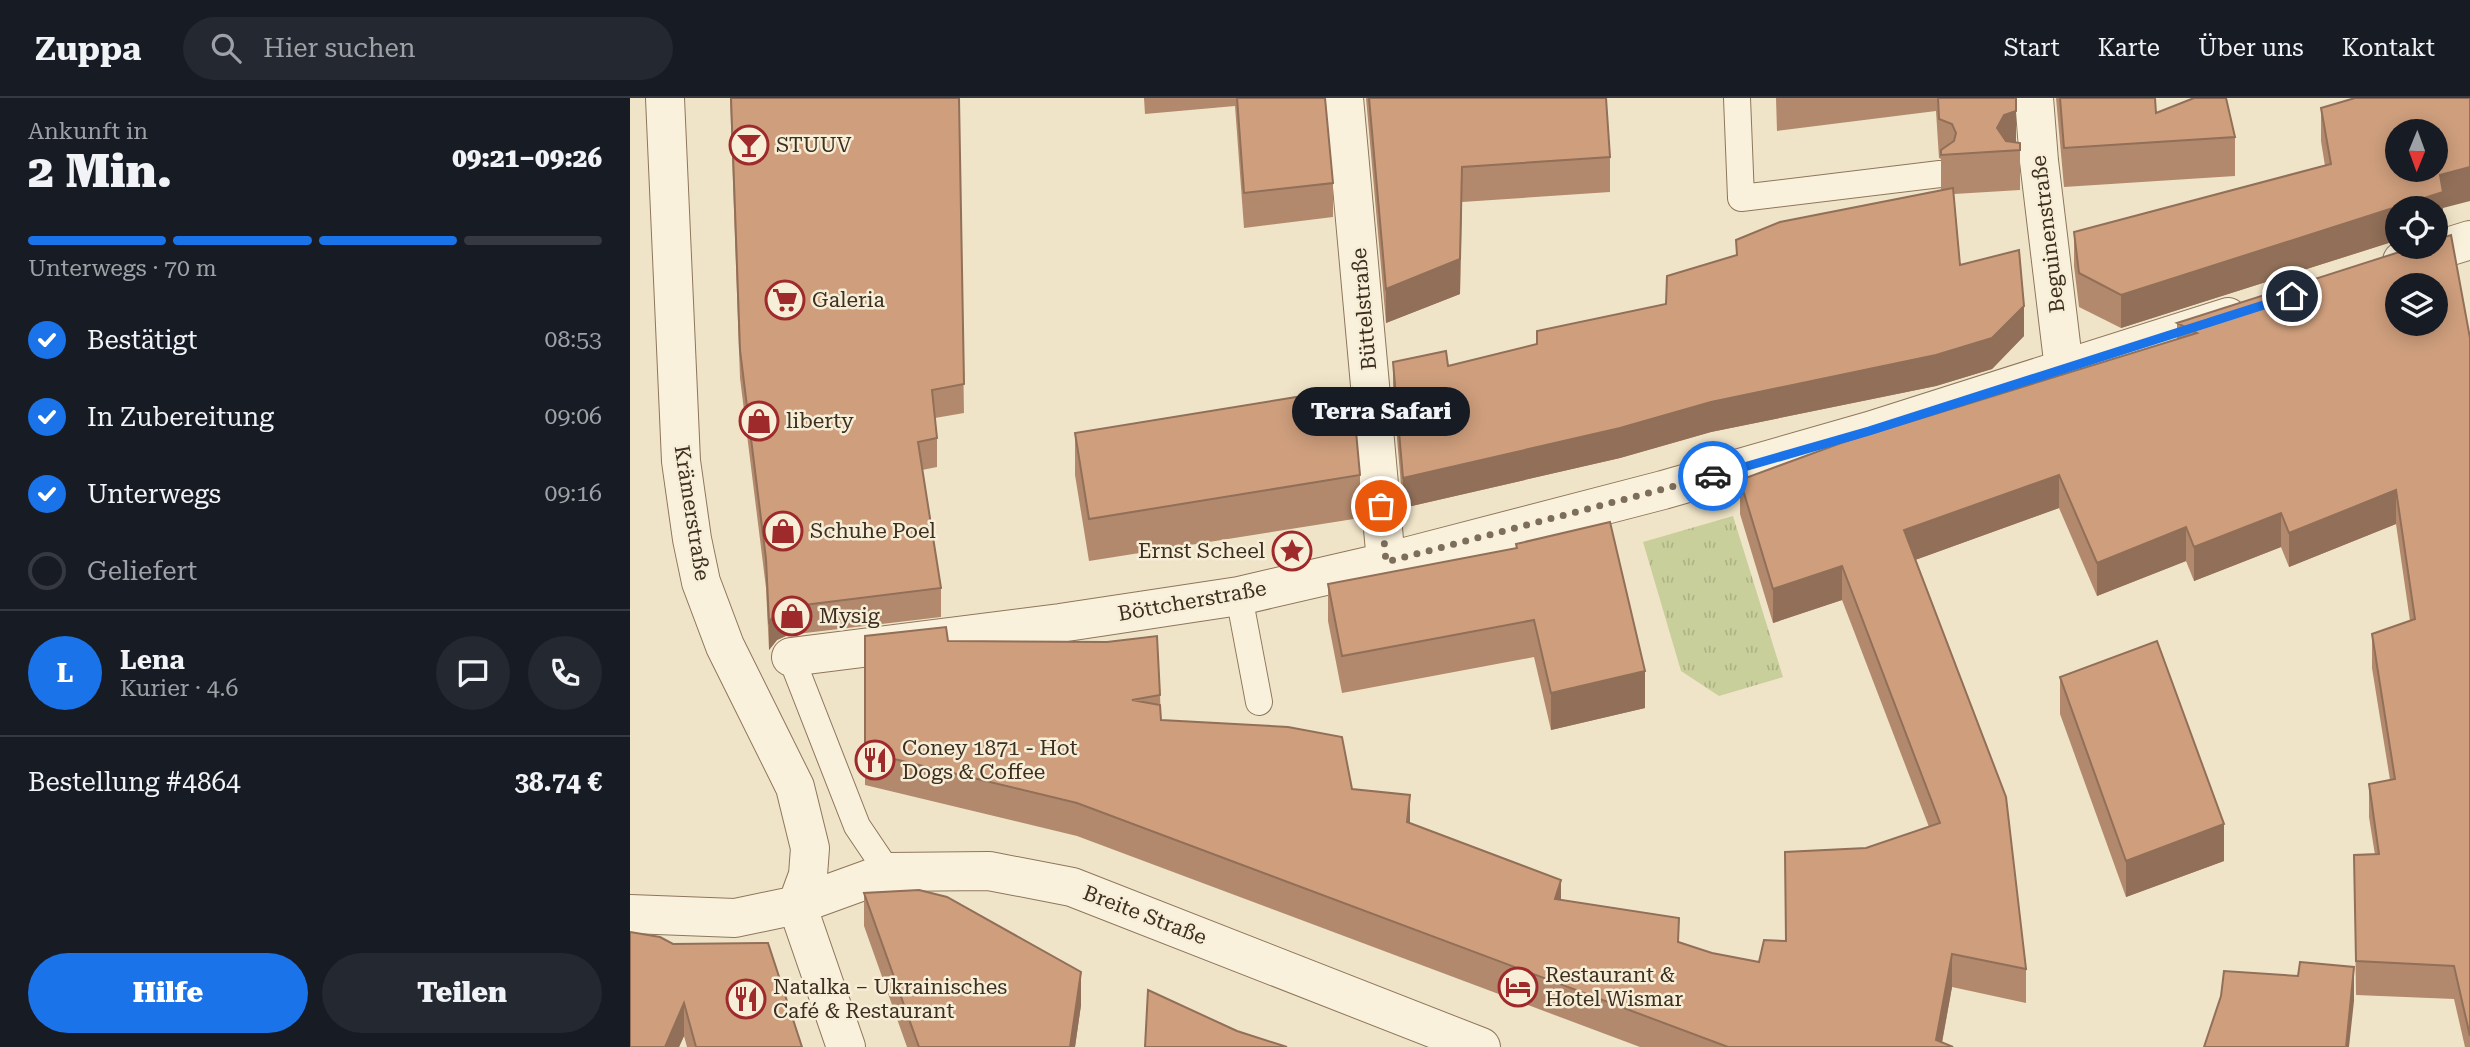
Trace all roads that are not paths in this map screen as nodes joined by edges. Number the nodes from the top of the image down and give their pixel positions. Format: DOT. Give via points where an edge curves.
graph roads {
  1 [pos="665,98"];
  2 [pos="1344,98"];
  3 [pos="1737,98"];
  4 [pos="2034,98"];
  5 [pos="1940,174"];
  6 [pos="2470,240"];
  7 [pos="2365,273"];
  8 [pos="2260,306"];
  9 [pos="2064,369"];
  10 [pos="1386,562"];
  11 [pos="1239,596"];
  12 [pos="791,657"];
  13 [pos="1259,702"];
  14 [pos="888,872"];
  15 [pos="797,905"];
  16 [pos="630,914"];
  17 [pos="1429,1037"];
  18 [pos="846,1047"];
  19 [pos="1481,1047"];
  1 -- 15 [label="street, Krämerstraße" via="681,461 692,539 701,582 725,646 795,787 810,848 808,875"];
  2 -- 10 [label="street, Büttelstraße"];
  3 -- 5 [label="lane" via="1741,198"];
  4 -- 9 [label="street, Beguinenstraße" via="2026,166"];
  6 -- 7 [label="street"];
  8 -- 9 [label="street, Böttcherstraße"];
  9 -- 10 [label="street, Böttcherstraße" via="1663,490"];
  10 -- 11 [label="street, Böttcherstraße"];
  11 -- 12 [label="street, Böttcherstraße"];
  11 -- 13 [label="lane"];
  12 -- 14 [label="lane" via="857,826"];
  14 -- 15 [label="street, Breite Straße"];
  14 -- 17 [label="street, Breite Straße" via="989,871 1072,887"];
  15 -- 16 [label="street, Breite Straße" via="735,918"];
  15 -- 18 [label="street"];
  17 -- 19 [label="street, Breite Straße"];
}
